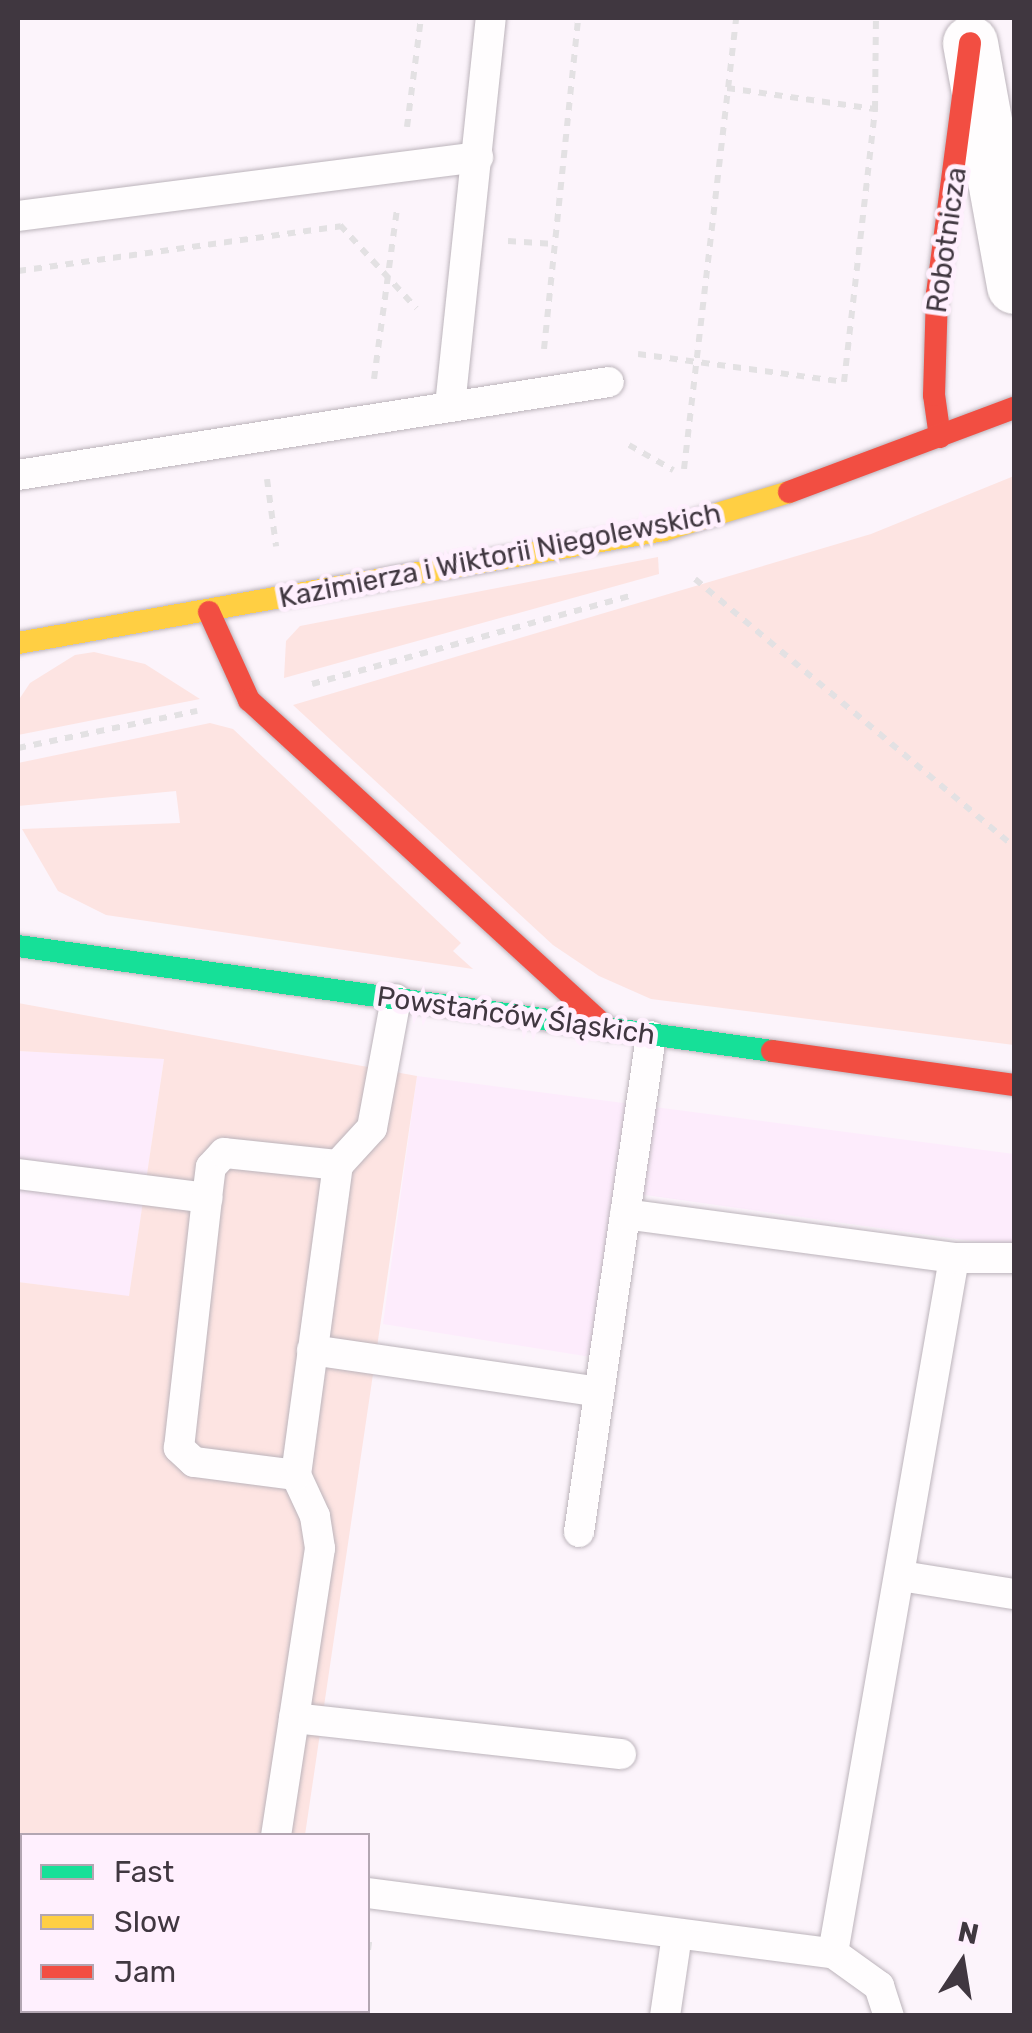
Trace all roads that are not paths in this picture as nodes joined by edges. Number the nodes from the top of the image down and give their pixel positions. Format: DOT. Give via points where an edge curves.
graph roads {
  1 [pos="491,18"];
  2 [pos="968,30"];
  3 [pos="478,157"];
  4 [pos="18,216"];
  5 [pos="1014,286"];
  6 [pos="609,382"];
  7 [pos="450,406"];
  8 [pos="1014,408"];
  9 [pos="940,437"];
  10 [pos="18,475"];
  11 [pos="208,612"];
  12 [pos="18,643"];
  13 [pos="18,946"];
  14 [pos="396,999"];
  15 [pos="609,1030"];
  16 [pos="651,1036"];
  17 [pos="1014,1085"];
  18 [pos="338,1165"];
  19 [pos="18,1174"];
  20 [pos="207,1198"];
  21 [pos="625,1214"];
  22 [pos="954,1258"];
  23 [pos="1014,1258"];
  24 [pos="312,1350"];
  25 [pos="599,1392"];
  26 [pos="296,1475"];
  27 [pos="580,1532"];
  28 [pos="901,1576"];
  29 [pos="1014,1594"];
  30 [pos="294,1718"];
  31 [pos="621,1754"];
  32 [pos="276,1833"];
  33 [pos="370,1893"];
  34 [pos="677,1935"];
  35 [pos="833,1953"];
  36 [pos="665,2016"];
  37 [pos="889,2016"];
  1 -- 3 [label="lane"];
  2 -- 5 [label="street, Robotnicza"];
  2 -- 9 [label="street, Robotnicza" via="938,294 934,395"];
  3 -- 4 [label="lane"];
  3 -- 7 [label="lane"];
  6 -- 7 [label="lane"];
  7 -- 10 [label="lane"];
  8 -- 9 [label="street, Kazimierza i Wiktorii Niegolewskich"];
  9 -- 11 [label="street, Kazimierza i Wiktorii Niegolewskich" via="664,530"];
  11 -- 12 [label="street, Kazimierza i Wiktorii Niegolewskich"];
  11 -- 15 [label="street" via="249,700"];
  13 -- 14 [label="street, Powstańców Śląskich"];
  14 -- 15 [label="street, Powstańców Śląskich"];
  14 -- 18 [label="lane" via="372,1128"];
  15 -- 16 [label="street, Powstańców Śląskich"];
  16 -- 17 [label="street, Powstańców Śląskich"];
  16 -- 21 [label="lane"];
  18 -- 20 [label="lane" via="224,1153 211,1167"];
  18 -- 24 [label="lane"];
  19 -- 20 [label="lane"];
  20 -- 26 [label="lane" via="179,1448 194,1462"];
  21 -- 22 [label="lane"];
  21 -- 25 [label="lane"];
  22 -- 23 [label="lane"];
  22 -- 28 [label="lane"];
  24 -- 25 [label="lane"];
  24 -- 26 [label="lane"];
  25 -- 27 [label="lane"];
  26 -- 30 [label="lane" via="321,1533"];
  28 -- 29 [label="lane"];
  28 -- 35 [label="lane"];
  30 -- 31 [label="lane"];
  30 -- 32 [label="lane"];
  33 -- 34 [label="lane"];
  34 -- 35 [label="lane"];
  34 -- 36 [label="lane"];
  35 -- 37 [label="lane" via="879,1986"];
}
